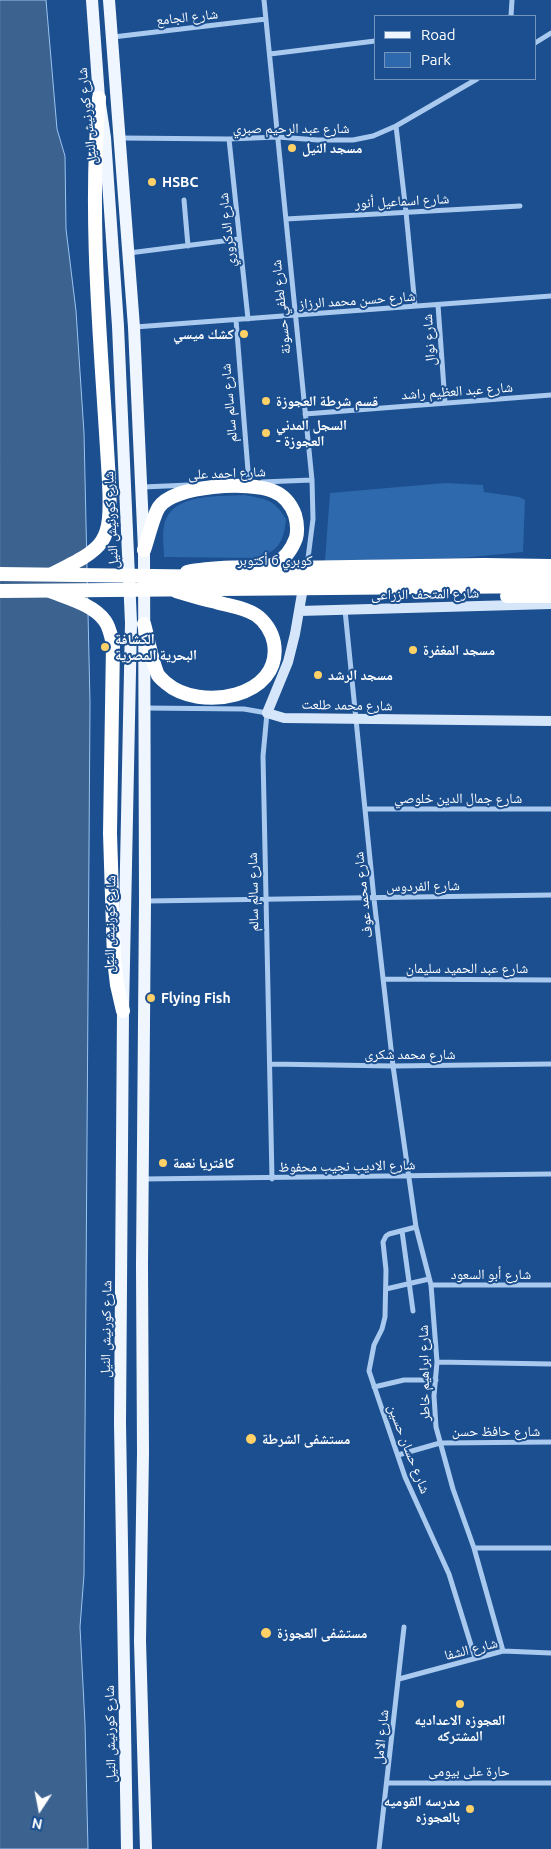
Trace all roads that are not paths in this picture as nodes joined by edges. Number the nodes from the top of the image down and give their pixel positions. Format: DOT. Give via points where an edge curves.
graph roads {
  1 [pos="92,0"];
  2 [pos="109,0"];
  3 [pos="264,0"];
  4 [pos="512,0"];
  5 [pos="511,15"];
  6 [pos="266,19"];
  7 [pos="551,33"];
  8 [pos="111,37"];
  9 [pos="374,41"];
  10 [pos="536,42"];
  11 [pos="270,54"];
  12 [pos="474,80"];
  13 [pos="99,98"];
  14 [pos="396,126"];
  15 [pos="278,137"];
  16 [pos="120,138"];
  17 [pos="229,139"];
  18 [pos="184,200"];
  19 [pos="520,206"];
  20 [pos="406,212"];
  21 [pos="286,219"];
  22 [pos="239,239"];
  23 [pos="188,246"];
  24 [pos="129,253"];
  25 [pos="551,296"];
  26 [pos="438,304"];
  27 [pos="415,306"];
  28 [pos="296,316"];
  29 [pos="248,319"];
  30 [pos="236,320"];
  31 [pos="134,327"];
  32 [pos="551,395"];
  33 [pos="445,403"];
  34 [pos="306,414"];
  35 [pos="312,480"];
  36 [pos="255,485"];
  37 [pos="142,487"];
  38 [pos="144,550"];
  39 [pos="551,566"];
  40 [pos="306,572"];
  41 [pos="0,574"];
  42 [pos="52,574"];
  43 [pos="551,575"];
  44 [pos="228,577"];
  45 [pos="172,583"];
  46 [pos="551,586"];
  47 [pos="204,590"];
  48 [pos="49,591"];
  49 [pos="0,592"];
  50 [pos="551,596"];
  51 [pos="551,604"];
  52 [pos="345,609"];
  53 [pos="299,611"];
  54 [pos="144,624"];
  55 [pos="144,708"];
  56 [pos="267,713"];
  57 [pos="357,719"];
  58 [pos="551,721"];
  59 [pos="365,809"];
  60 [pos="551,810"];
  61 [pos="551,895"];
  62 [pos="374,898"];
  63 [pos="267,899"];
  64 [pos="145,901"];
  65 [pos="383,979"];
  66 [pos="551,980"];
  67 [pos="123,1011"];
  68 [pos="270,1064"];
  69 [pos="551,1064"];
  70 [pos="393,1066"];
  71 [pos="551,1174"];
  72 [pos="410,1177"];
  73 [pos="272,1179"];
  74 [pos="142,1180"];
  75 [pos="416,1227"];
  76 [pos="402,1231"];
  77 [pos="430,1282"];
  78 [pos="409,1284"];
  79 [pos="551,1285"];
  80 [pos="386,1290"];
  81 [pos="413,1311"];
  82 [pos="437,1362"];
  83 [pos="551,1364"];
  84 [pos="436,1380"];
  85 [pos="374,1387"];
  86 [pos="120,1423"];
  87 [pos="142,1432"];
  88 [pos="551,1442"];
  89 [pos="440,1443"];
  90 [pos="143,1453"];
  91 [pos="398,1455"];
  92 [pos="120,1462"];
  93 [pos="474,1548"];
  94 [pos="551,1548"];
  95 [pos="404,1627"];
  96 [pos="503,1651"];
  97 [pos="551,1653"];
  98 [pos="475,1658"];
  99 [pos="399,1679"];
  100 [pos="388,1783"];
  101 [pos="551,1783"];
  102 [pos="147,1846"];
  103 [pos="127,1849"];
  104 [pos="379,1849"];
  1 -- 13 [label="main road, شارع كورنيش النيل"];
  2 -- 8 [label="main road"];
  3 -- 6 [label="street, شارع لطفي حسونة"];
  4 -- 5 [label="street"];
  6 -- 8 [label="street, شارع الجامع"];
  6 -- 11 [label="street, شارع لطفي حسونة"];
  7 -- 10 [label="street"];
  8 -- 16 [label="main road"];
  9 -- 11 [label="street"];
  11 -- 15 [label="street, شارع لطفي حسونة"];
  12 -- 14 [label="street, شارع عبد الرحيم صبري"];
  13 -- 42 [label="highway" via="95,151 97,276 110,519 103,541 94,552"];
  13 -- 67 [label="main road, شارع كورنيش النيل" via="105,138 118,326 131,624"];
  14 -- 15 [label="street, شارع عبد الرحيم صبري" via="353,140"];
  14 -- 20 [label="street"];
  15 -- 17 [label="street, شارع عبد الرحيم صبري"];
  15 -- 21 [label="street, شارع لطفي حسونة"];
  16 -- 17 [label="street, شارع عبد الرحيم صبري"];
  16 -- 24 [label="main road"];
  17 -- 22 [label="street, شارع الدكروري"];
  18 -- 23 [label="street"];
  19 -- 20 [label="street, شارع اسماعيل أنور"];
  20 -- 21 [label="street, شارع اسماعيل أنور"];
  20 -- 27 [label="street"];
  21 -- 28 [label="street, شارع لطفي حسونة"];
  22 -- 23 [label="street"];
  22 -- 29 [label="street, شارع الدكروري"];
  23 -- 24 [label="street"];
  24 -- 31 [label="main road"];
  25 -- 26 [label="street, شارع حسن محمد الرزاز"];
  26 -- 27 [label="street, شارع حسن محمد الرزاز"];
  26 -- 33 [label="street, شارع نوال"];
  27 -- 28 [label="street, شارع حسن محمد الرزاز"];
  28 -- 29 [label="street, شارع حسن محمد الرزاز"];
  28 -- 34 [label="street, شارع لطفي حسونة"];
  29 -- 30 [label="street, شارع حسن محمد الرزاز"];
  30 -- 31 [label="street, شارع حسن محمد الرزاز"];
  30 -- 36 [label="street, شارع سالم سالم"];
  31 -- 37 [label="main road"];
  32 -- 33 [label="street, شارع عبد العظيم راشد"];
  33 -- 34 [label="street, شارع عبد العظيم راشد"];
  34 -- 35 [label="street, شارع لطفي حسونة"];
  35 -- 36 [label="street, شارع احمد على"];
  35 -- 40 [label="street, شارع لطفي حسونة" via="312,526"];
  36 -- 37 [label="street, شارع احمد على"];
  36 -- 38 [label="highway" via="214,487 168,499 159,507"];
  36 -- 45 [label="highway, bridge" via="274,491 292,508 297,534 285,557 260,567 211,569"];
  37 -- 38 [label="main road"];
  38 -- 54 [label="main road"];
  39 -- 44 [label="highway, bridge" via="307,567 247,571"];
  40 -- 43 [label="street, شارع المتحف الزراعى"];
  40 -- 53 [label="street, شارع لطفي حسونة"];
  41 -- 42 [label="highway, كوبري 6 أكتوبر, bridge"];
  42 -- 45 [label="highway, كوبري 6 أكتوبر, bridge"];
  43 -- 44 [label="highway, كوبري 6 أكتوبر, bridge"];
  44 -- 45 [label="highway, كوبري 6 أكتوبر, bridge"];
  45 -- 47 [label="highway, كوبري 6 أكتوبر, bridge"];
  45 -- 48 [label="highway, كوبري 6 أكتوبر, bridge"];
  45 -- 54 [label="highway" via="245,610 264,622 274,640 275,650 274,661 264,679 247,691 215,698 184,694 159,676"];
  46 -- 47 [label="highway, كوبري 6 أكتوبر, bridge"];
  47 -- 50 [label="highway, bridge" via="254,598"];
  48 -- 49 [label="highway, كوبري 6 أكتوبر, bridge"];
  48 -- 67 [label="highway" via="97,613 105,621 113,644 110,834 114,959"];
  51 -- 52 [label="street, شارع المتحف الزراعى"];
  52 -- 53 [label="street, شارع المتحف الزراعى"];
  52 -- 57 [label="street, شارع محمد عوف"];
  53 -- 56 [label="street, شارع سالم سالم" via="288,662"];
  54 -- 55 [label="main road"];
  55 -- 56 [label="street, شارع محمد طلعت" via="244,709"];
  55 -- 64 [label="main road"];
  56 -- 57 [label="street, شارع محمد طلعت" via="284,718"];
  56 -- 63 [label="street, شارع سالم سالم" via="263,756"];
  57 -- 58 [label="street, شارع محمد طلعت"];
  57 -- 59 [label="street, شارع محمد عوف"];
  59 -- 60 [label="street, شارع جمال الدين خلوصي"];
  59 -- 62 [label="street, شارع محمد عوف"];
  61 -- 62 [label="street, شارع الفردوس"];
  62 -- 63 [label="street, شارع الفردوس"];
  62 -- 65 [label="street, شارع محمد عوف"];
  63 -- 64 [label="street, شارع الفردوس"];
  63 -- 68 [label="street, شارع سالم سالم"];
  64 -- 74 [label="main road"];
  65 -- 66 [label="street, شارع عبد الحميد سليمان"];
  65 -- 70 [label="street, شارع محمد عوف"];
  67 -- 86 [label="main road, شارع كورنيش النيل"];
  68 -- 70 [label="street, شارع محمد شكرى"];
  68 -- 73 [label="street, شارع سالم سالم"];
  69 -- 70 [label="street, شارع محمد شكرى"];
  70 -- 72 [label="street, شارع محمد عوف"];
  71 -- 72 [label="street, شارع الاديب نجيب محفوظ"];
  72 -- 73 [label="street, شارع الاديب نجيب محفوظ"];
  72 -- 75 [label="street, شارع ابراهيم خاطر"];
  73 -- 74 [label="street, شارع الاديب نجيب محفوظ"];
  74 -- 87 [label="main road"];
  75 -- 76 [label="street"];
  75 -- 77 [label="street, شارع ابراهيم خاطر"];
  76 -- 78 [label="street"];
  76 -- 80 [label="street, شارع حسان حسين" via="386,1236 383,1242"];
  77 -- 78 [label="street, شارع أبو السعود"];
  77 -- 79 [label="street, شارع أبو السعود"];
  77 -- 82 [label="street, شارع ابراهيم خاطر"];
  78 -- 80 [label="street, شارع أبو السعود"];
  78 -- 81 [label="street"];
  80 -- 85 [label="street, شارع حسان حسين" via="384,1323 370,1360 369,1371"];
  82 -- 83 [label="street"];
  82 -- 84 [label="street, شارع ابراهيم خاطر"];
  84 -- 85 [label="street" via="404,1380"];
  84 -- 89 [label="street, شارع ابراهيم خاطر" via="434,1412"];
  85 -- 91 [label="street, شارع حسان حسين"];
  86 -- 87 [label="main road" via="130,1430"];
  86 -- 92 [label="main road, شارع كورنيش النيل"];
  87 -- 90 [label="main road"];
  88 -- 89 [label="street, شارع حافظ حسن"];
  89 -- 91 [label="street, شارع حافظ حسن"];
  89 -- 93 [label="street, شارع ابراهيم خاطر" via="452,1489"];
  90 -- 92 [label="main road" via="130,1455"];
  90 -- 102 [label="main road" via="140,1641"];
  91 -- 98 [label="street, شارع حسان حسين" via="449,1574"];
  92 -- 103 [label="main road, شارع كورنيش النيل"];
  93 -- 94 [label="street"];
  93 -- 96 [label="street, شارع ابراهيم خاطر"];
  95 -- 99 [label="street, شارع الامل"];
  96 -- 97 [label="street, شارع الشفا"];
  96 -- 98 [label="street, شارع الشفا"];
  98 -- 99 [label="street, شارع الشفا"];
  99 -- 100 [label="street, شارع الامل"];
  100 -- 101 [label="street, حارة على بيومى"];
  100 -- 104 [label="street, شارع الامل"];
}
